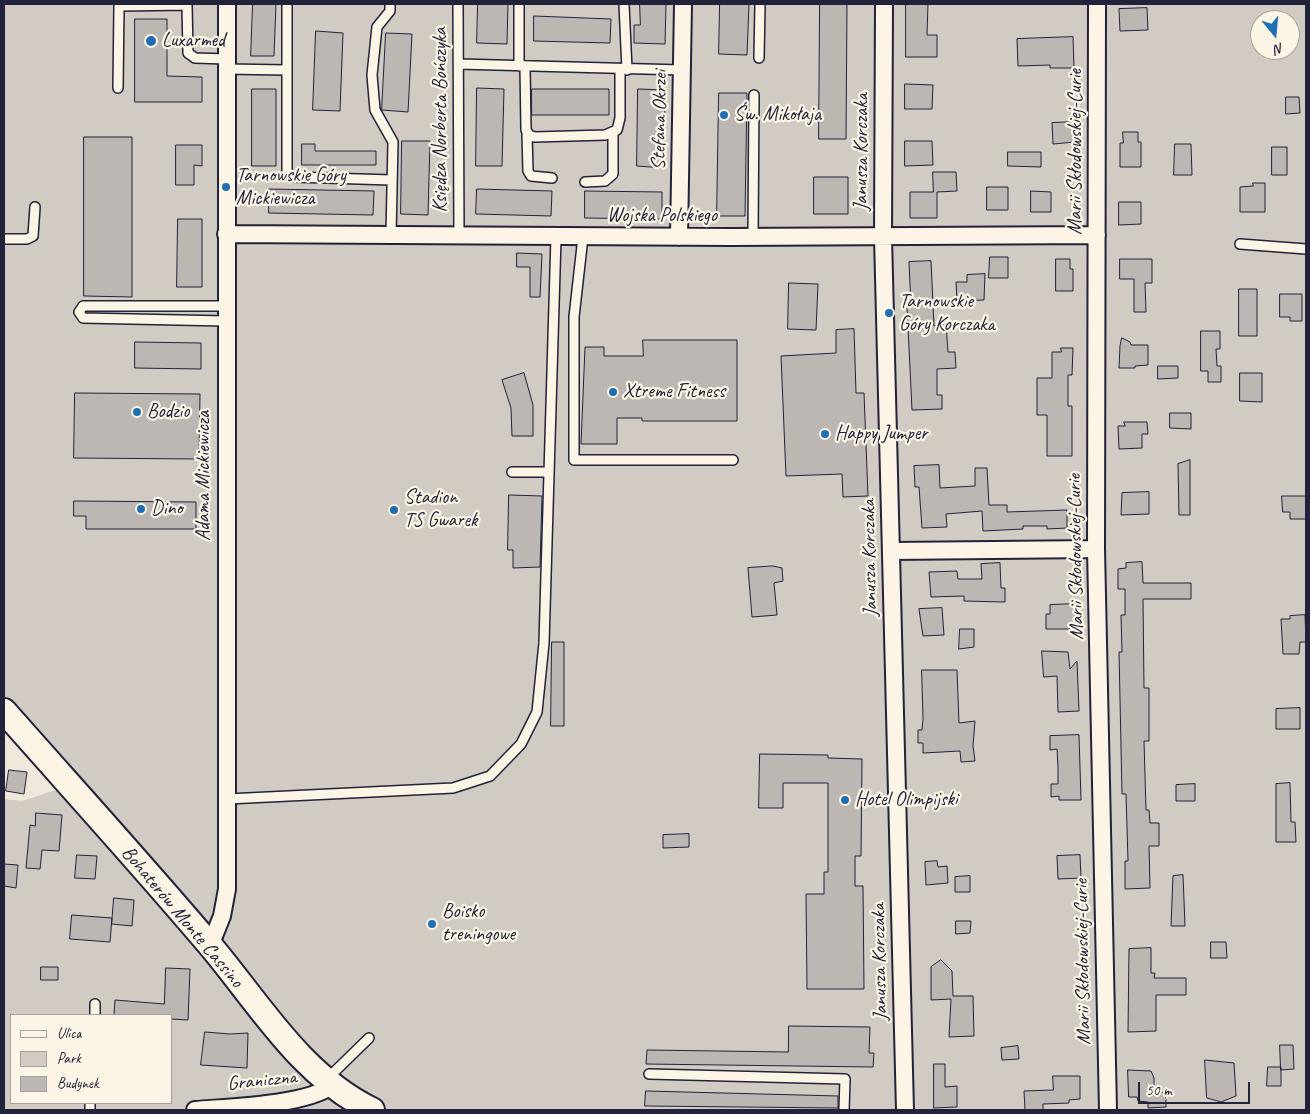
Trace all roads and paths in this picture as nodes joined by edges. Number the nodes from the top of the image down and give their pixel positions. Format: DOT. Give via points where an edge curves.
graph roads {
  1 [pos="227,4"];
  2 [pos="287,4"];
  3 [pos="390,4"];
  4 [pos="458,4"];
  5 [pos="519,4"];
  6 [pos="624,4"];
  7 [pos="683,4"];
  8 [pos="760,4"];
  9 [pos="884,4"];
  10 [pos="1097,4"];
  11 [pos="759,58"];
  12 [pos="227,64"];
  13 [pos="459,64"];
  14 [pos="522,66"];
  15 [pos="286,70"];
  16 [pos="623,70"];
  17 [pos="682,70"];
  18 [pos="118,88"];
  19 [pos="754,95"];
  20 [pos="613,133"];
  21 [pos="527,134"];
  22 [pos="552,178"];
  23 [pos="392,180"];
  24 [pos="585,182"];
  25 [pos="35,207"];
  26 [pos="226,234"];
  27 [pos="391,235"];
  28 [pos="1097,235"];
  29 [pos="459,236"];
  30 [pos="556,237"];
  31 [pos="583,237"];
  32 [pos="679,237"];
  33 [pos="753,237"];
  34 [pos="883,237"];
  35 [pos="4,239"];
  36 [pos="1240,244"];
  37 [pos="1306,249"];
  38 [pos="226,314"];
  39 [pos="733,460"];
  40 [pos="512,472"];
  41 [pos="549,472"];
  42 [pos="891,550"];
  43 [pos="1096,550"];
  44 [pos="4,711"];
  45 [pos="227,799"];
  46 [pos="210,946"];
  47 [pos="95,1004"];
  48 [pos="94,1014"];
  49 [pos="369,1038"];
  50 [pos="649,1074"];
  51 [pos="328,1084"];
  52 [pos="195,1110"];
  53 [pos="372,1110"];
  54 [pos="844,1110"];
  55 [pos="904,1110"];
  56 [pos="1108,1110"];
  1 -- 12 [label="street, Adama Mickiewicza"];
  2 -- 15 [label="lane"];
  3 -- 23 [label="lane" via="390,11 377,28 372,75 375,110 393,142"];
  4 -- 13 [label="lane, Księdza Norberta Bończyka"];
  5 -- 14 [label="lane"];
  6 -- 16 [label="lane"];
  7 -- 17 [label="street, Stefana Okrzei"];
  8 -- 11 [label="lane"];
  9 -- 34 [label="street, Janusza Korczaka"];
  10 -- 28 [label="street, Marii Skłodowskiej-Curie"];
  12 -- 15 [label="lane"];
  12 -- 18 [label="lane" via="195,58 188,53 187,5 120,6"];
  12 -- 26 [label="street, Adama Mickiewicza"];
  13 -- 14 [label="lane"];
  13 -- 29 [label="lane, Księdza Norberta Bończyka"];
  14 -- 16 [label="lane"];
  14 -- 21 [label="lane"];
  15 -- 23 [label="lane" via="286,172 293,177"];
  16 -- 17 [label="lane"];
  16 -- 20 [label="lane" via="620,118"];
  17 -- 32 [label="street, Stefana Okrzei"];
  19 -- 33 [label="lane"];
  20 -- 21 [label="lane" via="535,137"];
  20 -- 24 [label="lane" via="613,174 605,181"];
  21 -- 22 [label="lane" via="530,176"];
  23 -- 27 [label="lane"];
  25 -- 35 [label="lane" via="33,236"];
  26 -- 27 [label="street, Wojska Polskiego"];
  26 -- 38 [label="street, Adama Mickiewicza"];
  27 -- 29 [label="street, Wojska Polskiego"];
  28 -- 34 [label="street, Wojska Polskiego"];
  28 -- 43 [label="street, Marii Skłodowskiej-Curie"];
  29 -- 30 [label="street, Wojska Polskiego"];
  30 -- 31 [label="street, Wojska Polskiego"];
  30 -- 41 [label="lane"];
  31 -- 32 [label="street, Wojska Polskiego"];
  31 -- 39 [label="lane" via="574,317 574,460"];
  32 -- 33 [label="street, Wojska Polskiego"];
  33 -- 34 [label="street, Wojska Polskiego"];
  34 -- 42 [label="street, Janusza Korczaka"];
  36 -- 37 [label="lane"];
  38 -- 38 [label="lane" via="83,306 79,312 84,318"];
  38 -- 45 [label="street, Adama Mickiewicza"];
  40 -- 41 [label="lane"];
  41 -- 45 [label="lane" via="544,644 537,712 521,744 490,776 453,788"];
  42 -- 43 [label="street"];
  42 -- 55 [label="street, Janusza Korczaka"];
  43 -- 56 [label="street, Marii Skłodowskiej-Curie"];
  44 -- 46 [label="street, Bohaterów Monte Cassino"];
  45 -- 46 [label="street, Adama Mickiewicza" via="227,888 222,916"];
  46 -- 51 [label="street, Bohaterów Monte Cassino" via="263,1016"];
  47 -- 48 [label="lane"];
  49 -- 51 [label="lane"];
  50 -- 54 [label="lane" via="845,1079"];
  51 -- 52 [label="street, Graniczna" via="322,1093 304,1098"];
  51 -- 53 [label="street, Bohaterów Monte Cassino"];
}
